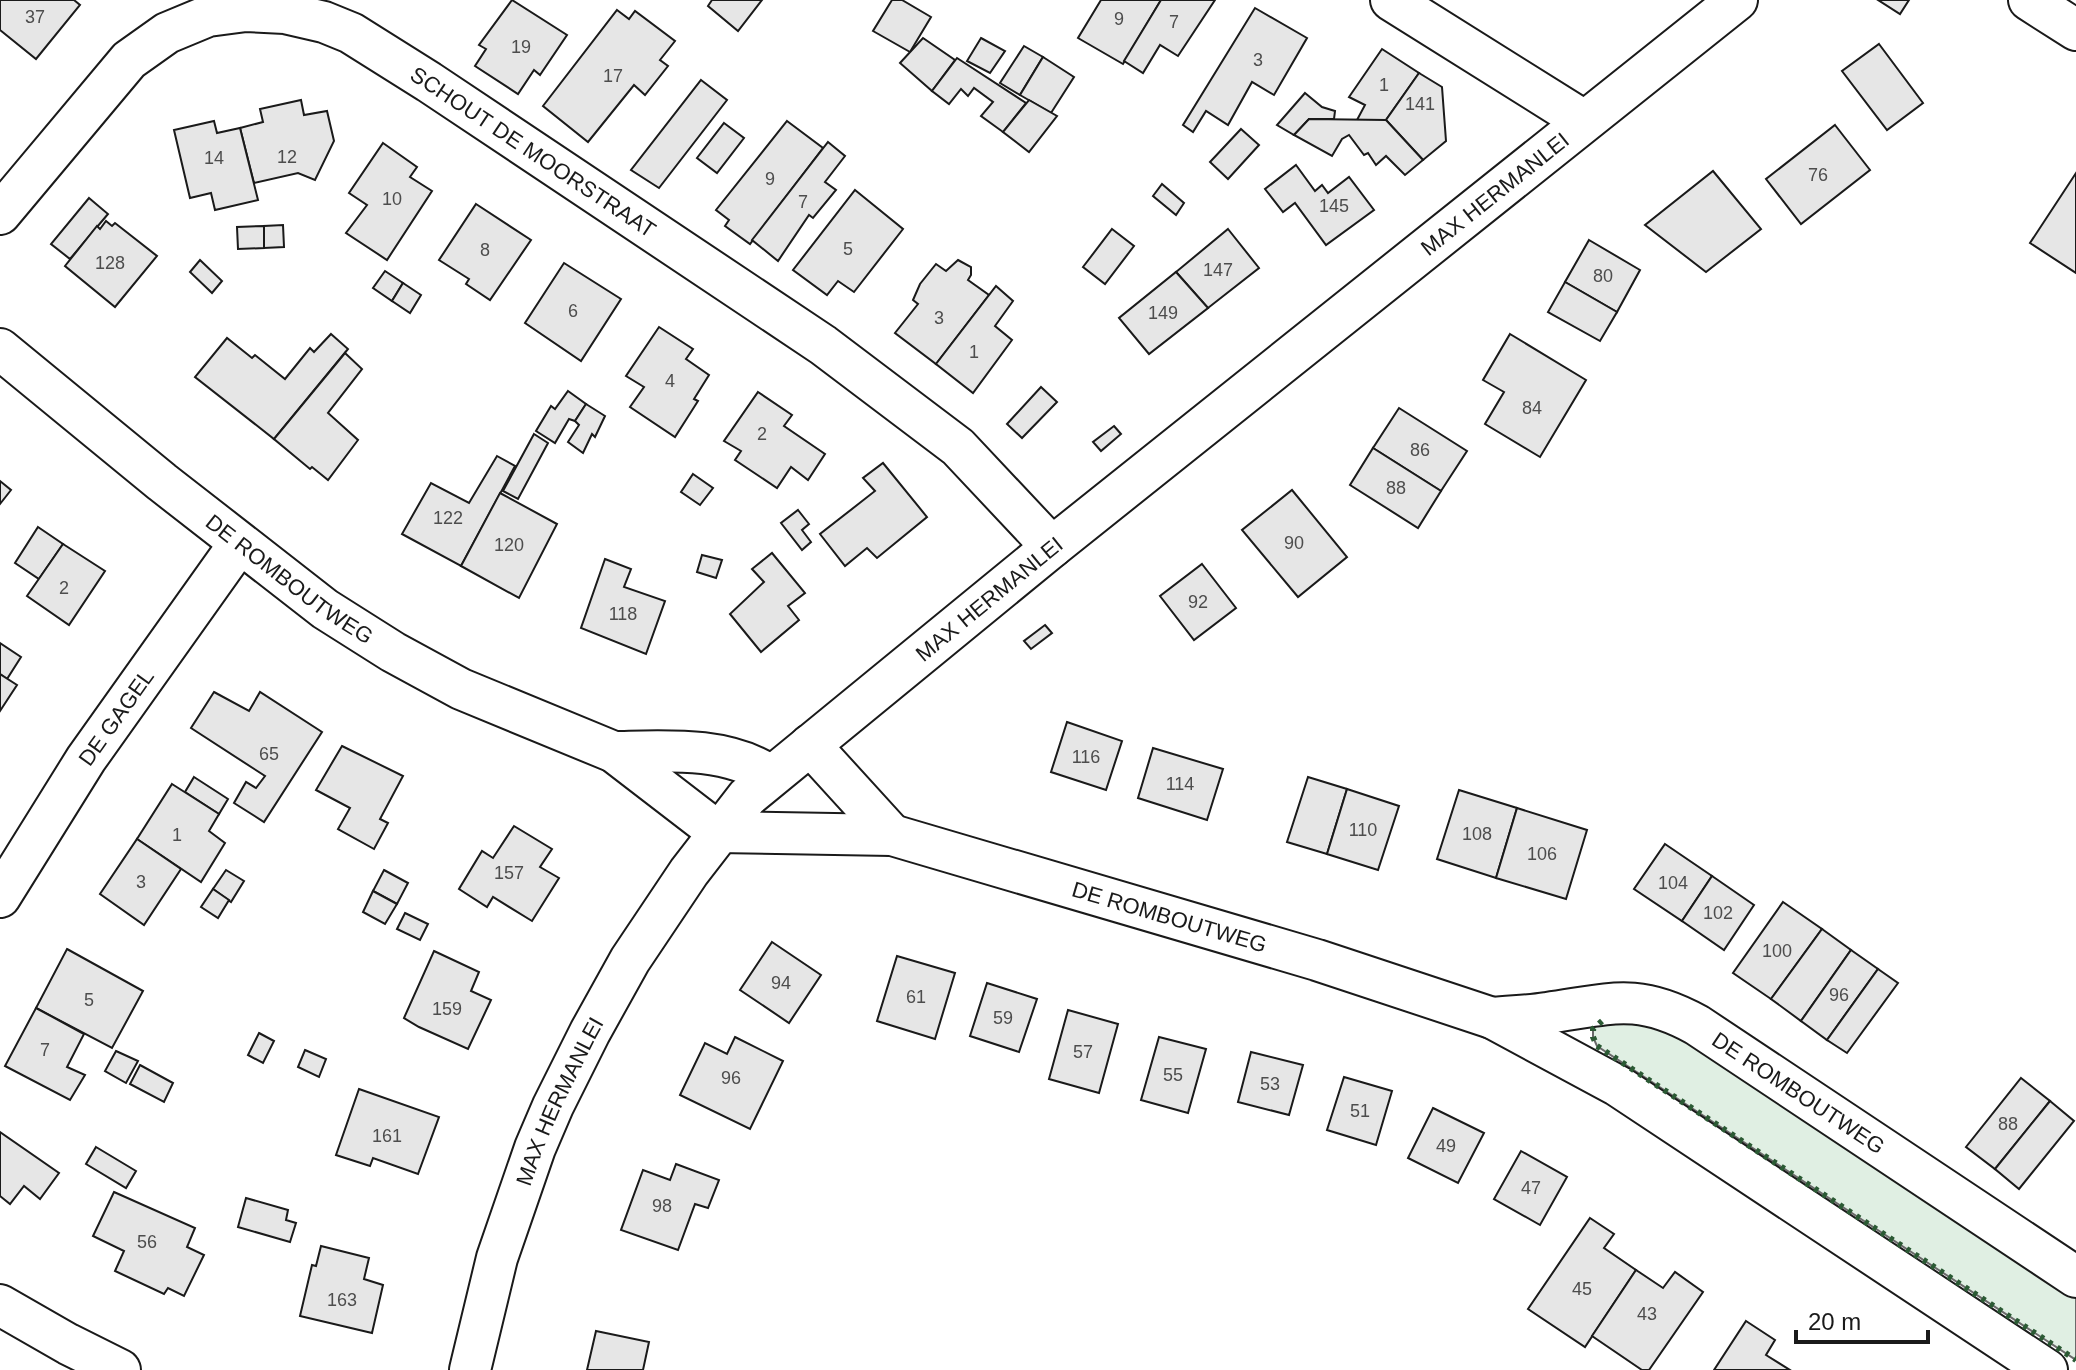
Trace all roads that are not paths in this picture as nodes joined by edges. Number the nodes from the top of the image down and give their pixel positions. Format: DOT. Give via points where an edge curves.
graph roads {
  1 [pos="1391,0"];
  2 [pos="1737,0"];
  3 [pos="2029,0"];
  4 [pos="2076,30"];
  5 [pos="1584,121"];
  6 [pos="0,214"];
  7 [pos="0,349"];
  8 [pos="239,544"];
  9 [pos="1052,547"];
  10 [pos="810,745"];
  11 [pos="614,752"];
  12 [pos="771,776"];
  13 [pos="718,832"];
  14 [pos="892,835"];
  15 [pos="0,897"];
  16 [pos="1492,1018"];
  17 [pos="2076,1277"];
  18 [pos="0,1305"];
  19 [pos="120,1370"];
  20 [pos="470,1370"];
  21 [pos="2047,1370"];
  1 -- 5 [label="street"];
  2 -- 5 [label="street, MAX HERMANLEI"];
  3 -- 4 [label="street"];
  5 -- 9 [label="street, MAX HERMANLEI"];
  6 -- 9 [label="street, SCHOUT DE MOORSTRAAT" via="129,60 167,33 208,16 246,11 324,22 429,82 823,345 958,447"];
  7 -- 8 [label="street, DE ROMBOUTWEG"];
  8 -- 11 [label="street, DE ROMBOUTWEG" via="393,652 461,689"];
  8 -- 15 [label="street, DE GAGEL" via="86,759"];
  9 -- 10 [label="street, MAX HERMANLEI"];
  10 -- 12 [label="street, MAX HERMANLEI"];
  10 -- 14 [label="street"];
  11 -- 12 [label="street, DE ROMBOUTWEG" via="727,757"];
  11 -- 13 [label="street, DE ROMBOUTWEG"];
  12 -- 13 [label="street, MAX HERMANLEI"];
  13 -- 14 [label="street, DE ROMBOUTWEG"];
  13 -- 20 [label="street, MAX HERMANLEI" via="630,960 553,1106 497,1258"];
  14 -- 16 [label="street, DE ROMBOUTWEG" via="1317,960"];
  16 -- 17 [label="street, DE ROMBOUTWEG" via="1615,1002 1676,1013"];
  16 -- 21 [label="street, DE ROMBOUTWEG" via="1618,1086"];
  18 -- 19 [label="street"];
}
